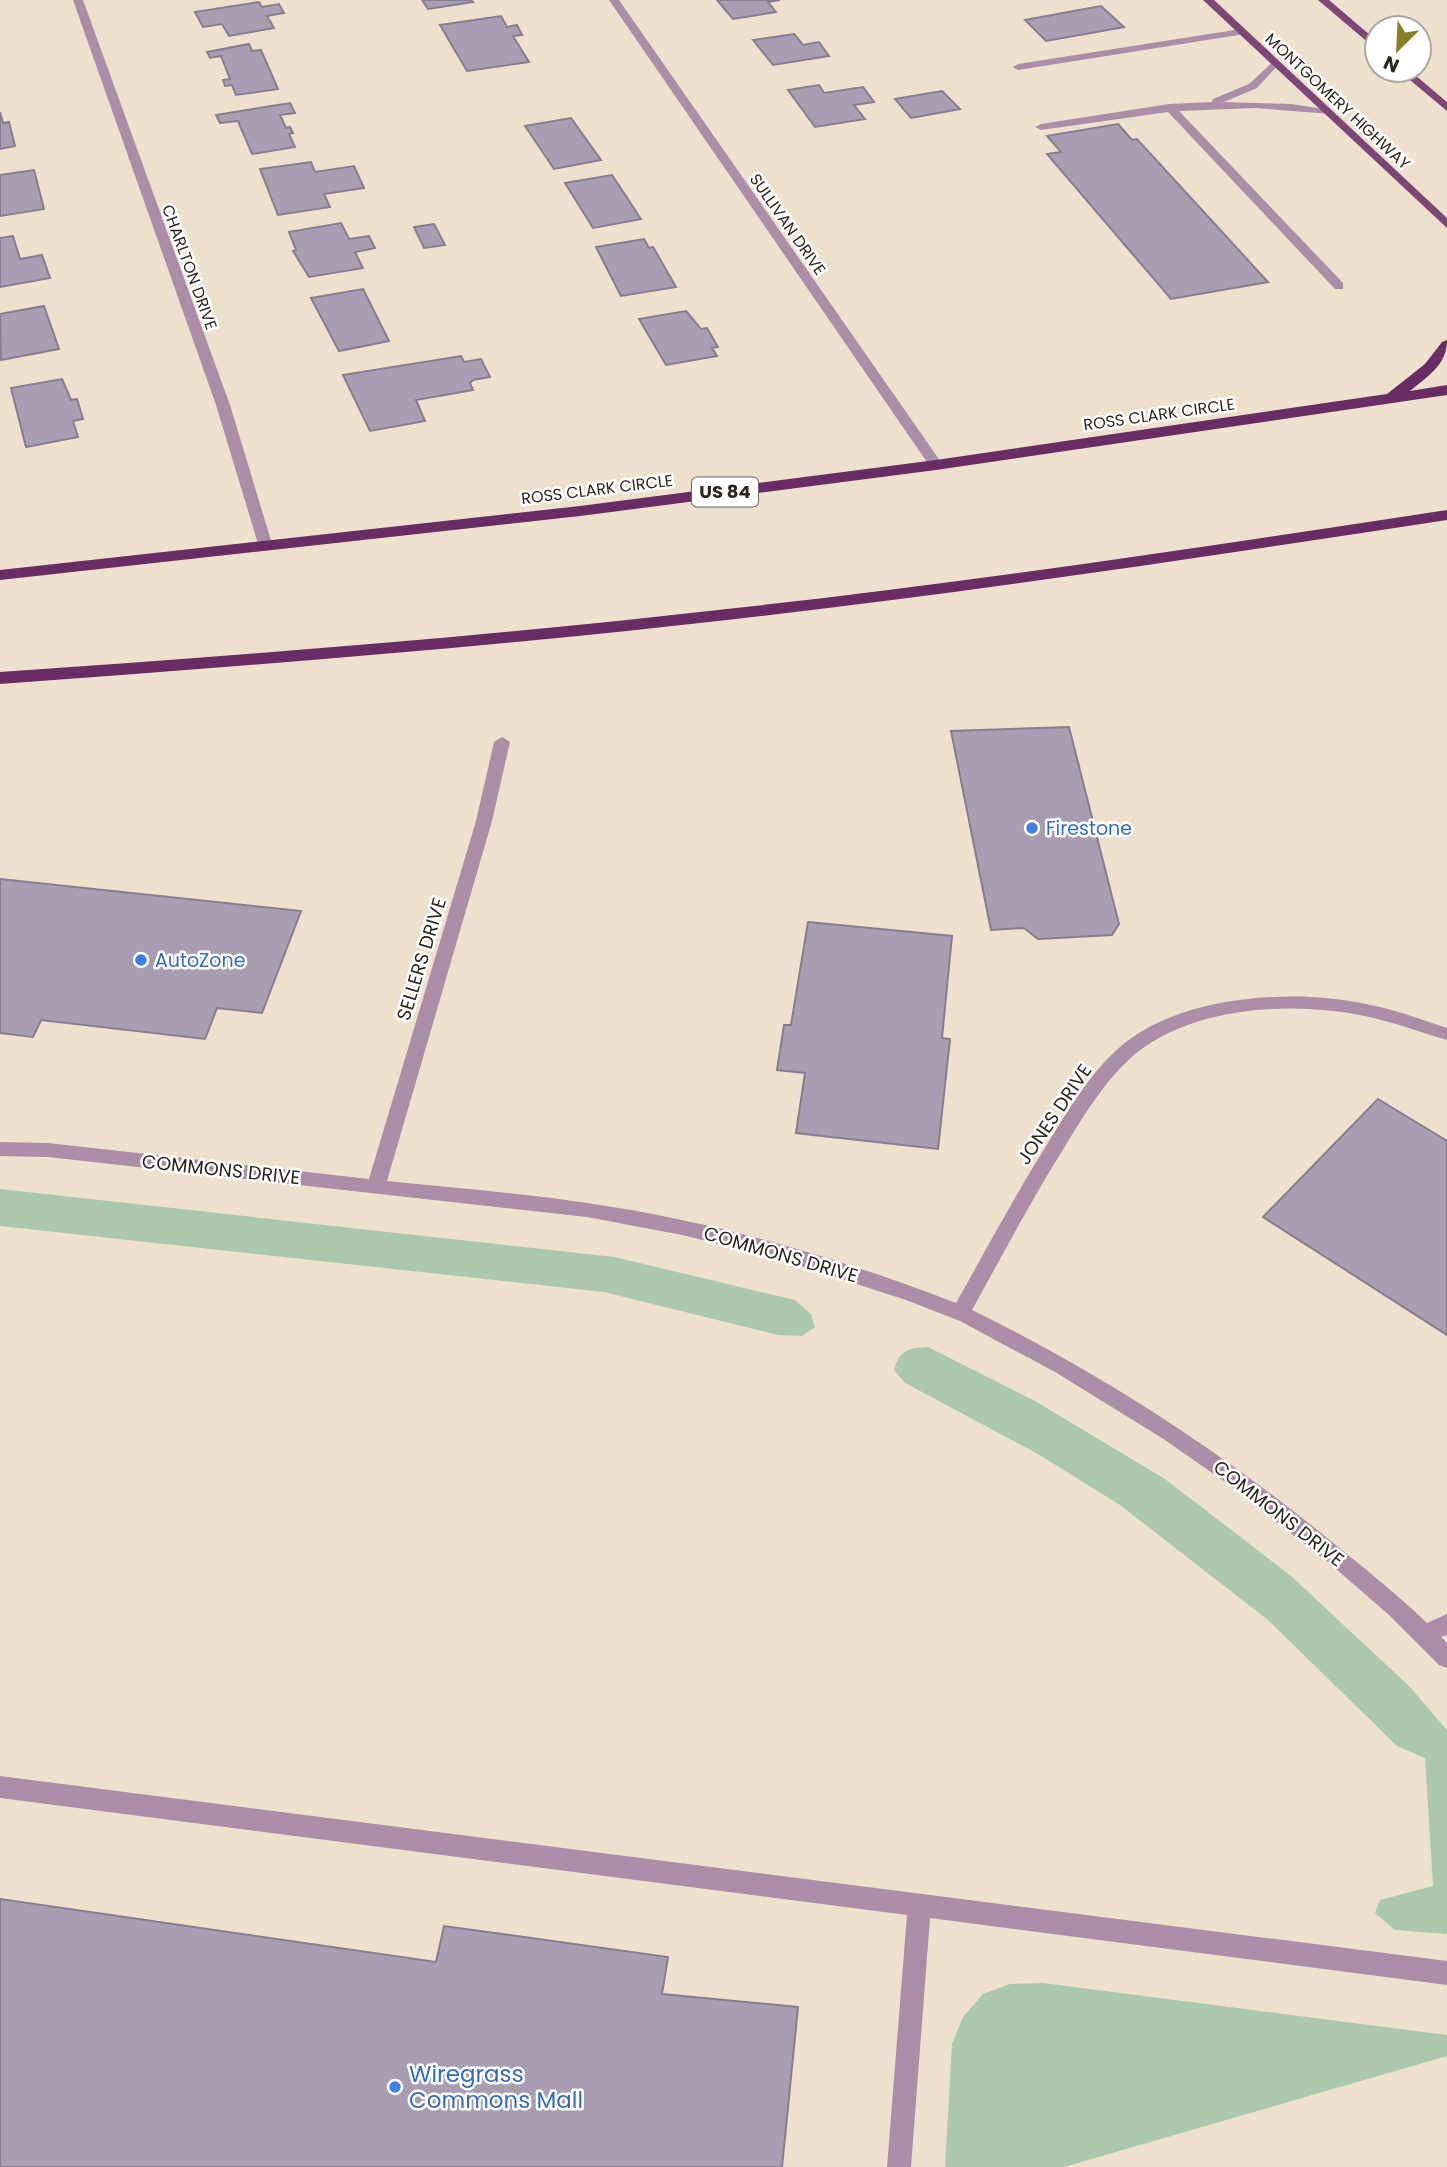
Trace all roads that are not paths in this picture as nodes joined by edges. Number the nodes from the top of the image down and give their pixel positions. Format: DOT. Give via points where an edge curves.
graph roads {
  1 [pos="78,0"];
  2 [pos="614,0"];
  3 [pos="1208,0"];
  4 [pos="1323,0"];
  5 [pos="1241,32"];
  6 [pos="1363,35"];
  7 [pos="1275,63"];
  8 [pos="1018,68"];
  9 [pos="1420,84"];
  10 [pos="1444,103"];
  11 [pos="1207,106"];
  12 [pos="1169,107"];
  13 [pos="1327,112"];
  14 [pos="1041,127"];
  15 [pos="1447,224"];
  16 [pos="1339,286"];
  17 [pos="1447,345"];
  18 [pos="1447,390"];
  19 [pos="1392,398"];
  20 [pos="936,465"];
  21 [pos="1447,515"];
  22 [pos="266,547"];
  23 [pos="0,575"];
  24 [pos="0,678"];
  25 [pos="502,742"];
  26 [pos="1447,1034"];
  27 [pos="0,1149"];
  28 [pos="376,1186"];
  29 [pos="960,1313"];
  30 [pos="1447,1624"];
  31 [pos="1425,1634"];
  32 [pos="1447,1658"];
  33 [pos="0,1787"];
  34 [pos="919,1905"];
  35 [pos="1447,1973"];
  36 [pos="899,2167"];
  1 -- 22 [label="street, CHARLTON DRIVE" via="223,405"];
  2 -- 20 [label="street, SULLIVAN DRIVE"];
  3 -- 5 [label="main road, MONTGOMERY HIGHWAY"];
  4 -- 6 [label="main road"];
  5 -- 7 [label="main road, MONTGOMERY HIGHWAY"];
  5 -- 8 [label="street"];
  7 -- 11 [label="street" via="1253,86"];
  7 -- 13 [label="main road, MONTGOMERY HIGHWAY"];
  9 -- 10 [label="main road"];
  11 -- 12 [label="street"];
  11 -- 13 [label="street" via="1283,104"];
  12 -- 14 [label="street"];
  12 -- 16 [label="street"];
  13 -- 15 [label="main road, MONTGOMERY HIGHWAY"];
  17 -- 19 [label="highway" via="1430,367"];
  18 -- 19 [label="highway, ROSS CLARK CIRCLE / US 84"];
  19 -- 20 [label="highway, ROSS CLARK CIRCLE / US 84"];
  20 -- 22 [label="highway, ROSS CLARK CIRCLE / US 84"];
  21 -- 24 [label="highway" via="1006,580 711,616 491,639"];
  22 -- 23 [label="highway, ROSS CLARK CIRCLE / US 84"];
  25 -- 28 [label="street, SELLERS DRIVE" via="484,821"];
  26 -- 29 [label="street, JONES DRIVE" via="1364,1009 1299,1004 1229,1007 1184,1017 1137,1043 1096,1084 1041,1168"];
  27 -- 28 [label="street, COMMONS DRIVE" via="47,1150"];
  28 -- 29 [label="street, COMMONS DRIVE" via="676,1225 869,1279"];
  29 -- 31 [label="street, COMMONS DRIVE" via="1155,1420 1245,1483"];
  30 -- 31 [label="street"];
  31 -- 32 [label="street, COMMONS DRIVE"];
  33 -- 34 [label="street"];
  34 -- 35 [label="street"];
  34 -- 36 [label="street"];
}
